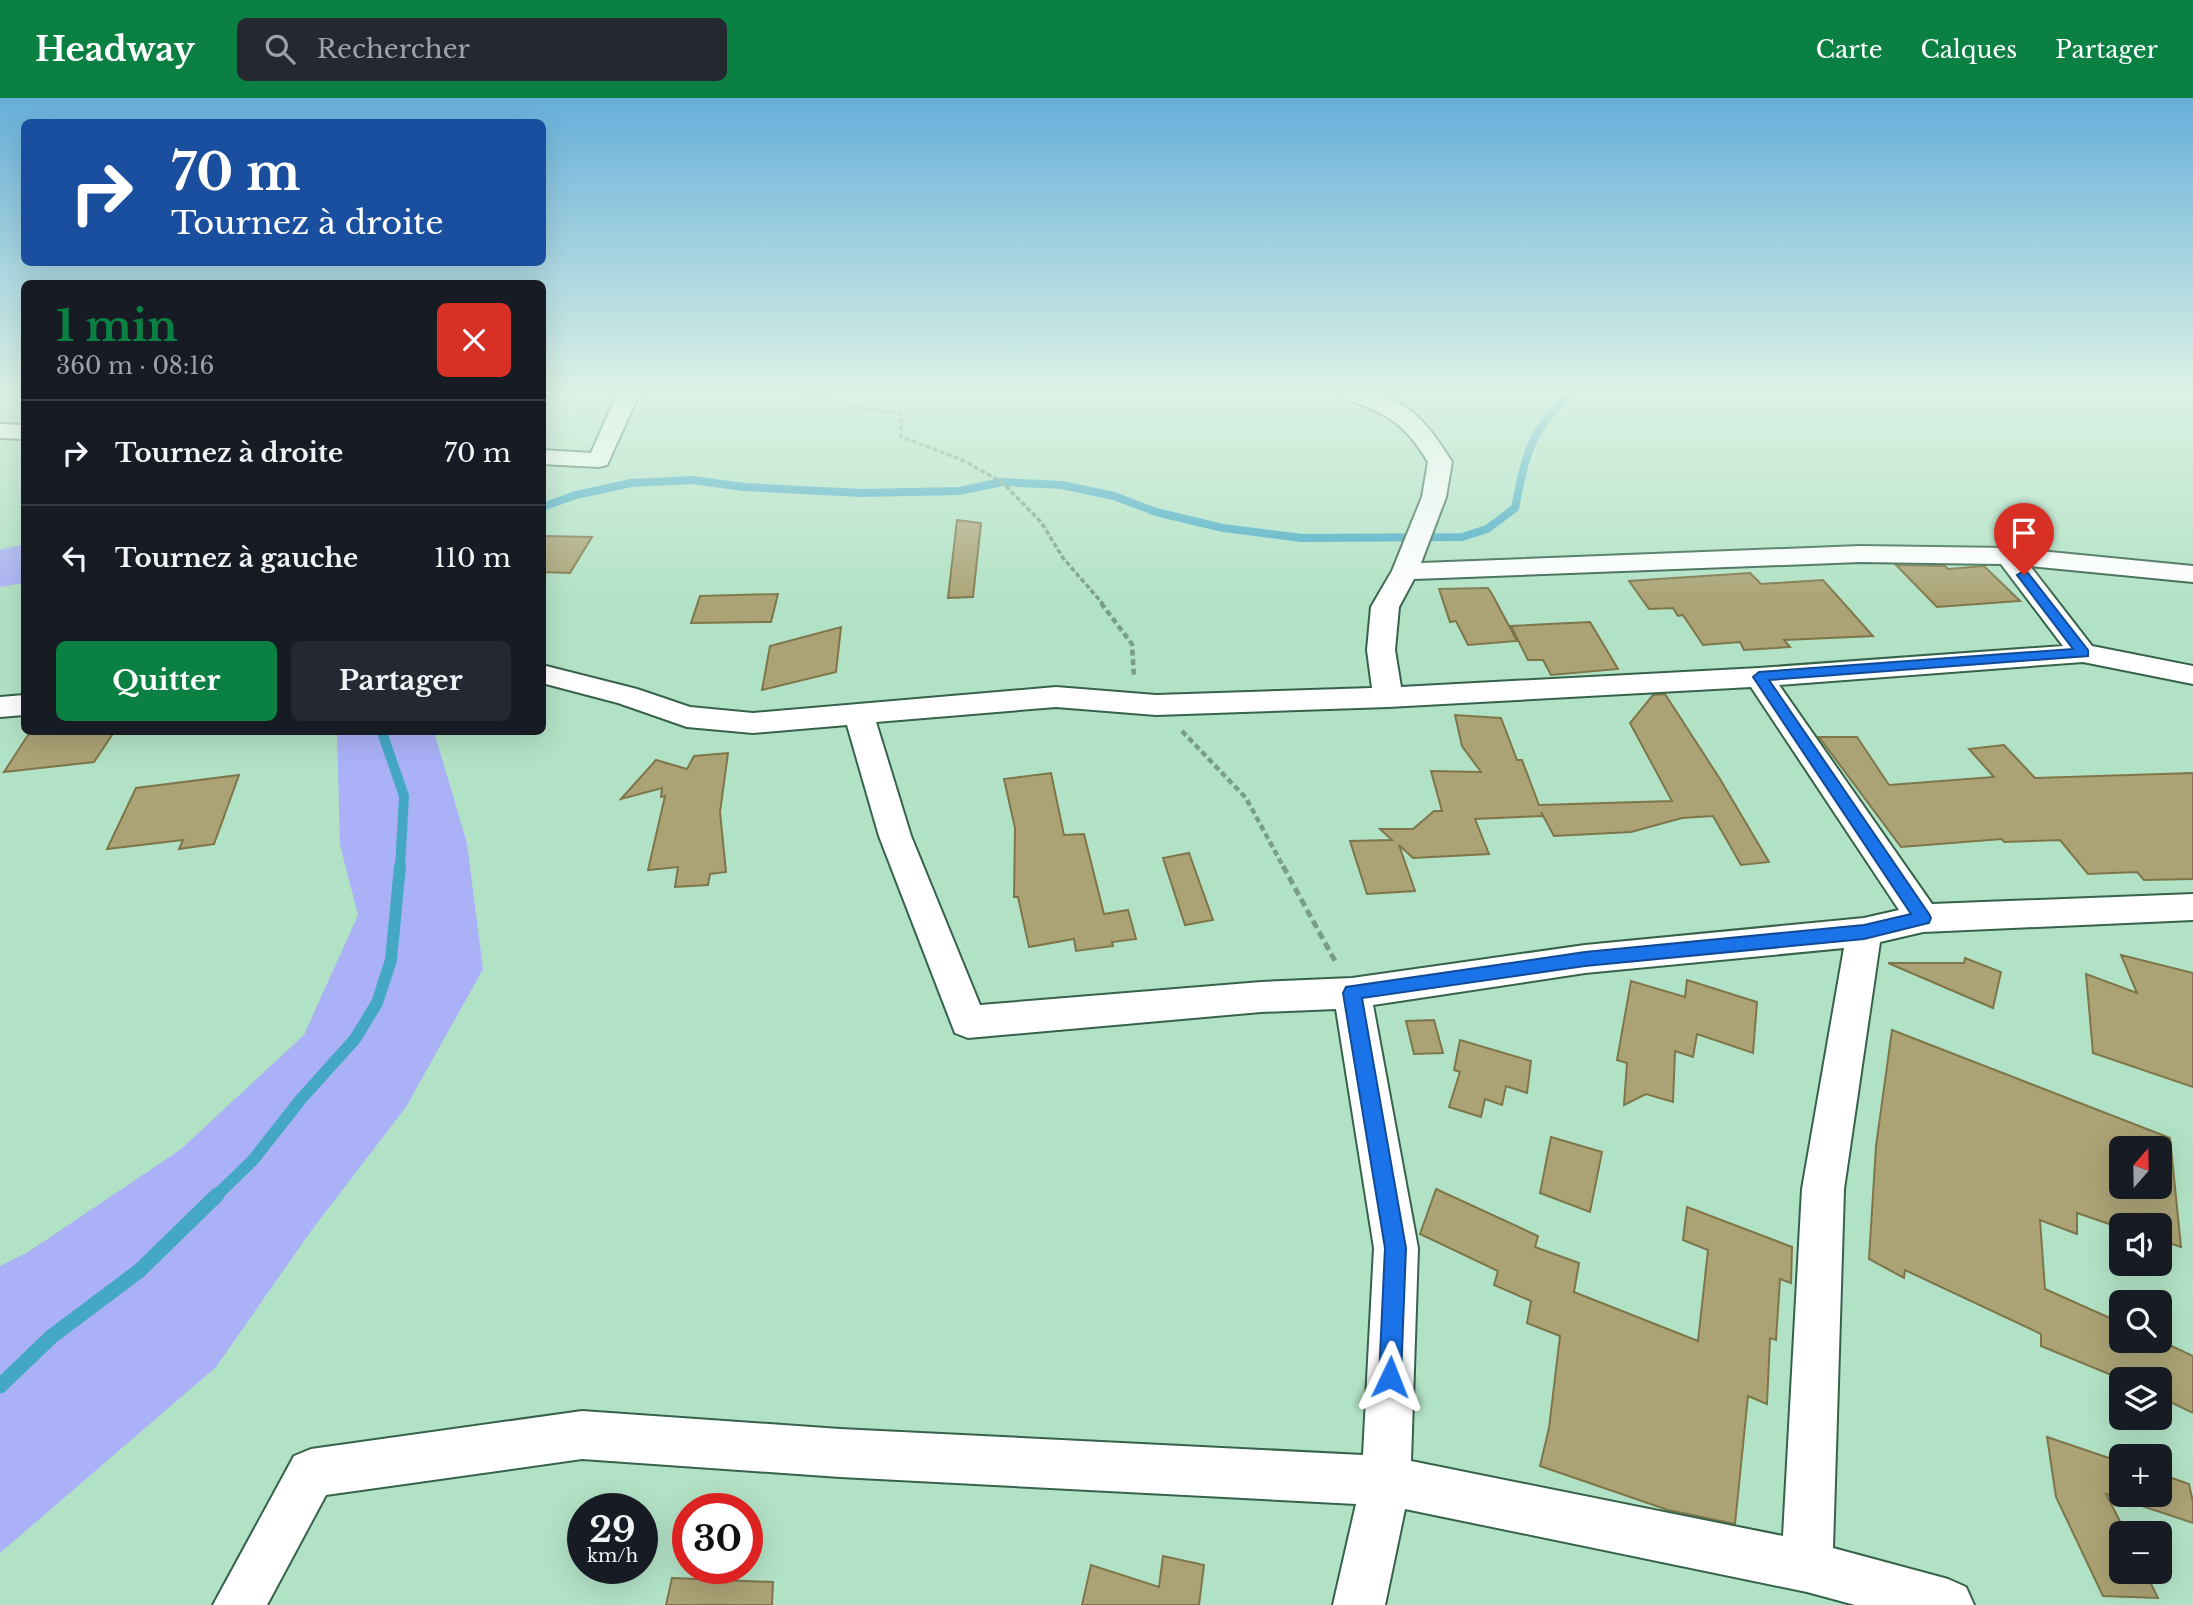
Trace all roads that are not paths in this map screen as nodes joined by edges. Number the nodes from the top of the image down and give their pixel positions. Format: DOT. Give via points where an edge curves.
graph roads {
  1 [pos="1440,462"];
  2 [pos="2009,556"];
  3 [pos="1405,571"];
  4 [pos="2193,574"];
  5 [pos="2083,653"];
  6 [pos="546,675"];
  7 [pos="2193,675"];
  8 [pos="1759,677"];
  9 [pos="1388,697"];
  10 [pos="859,714"];
  11 [pos="2193,907"];
  12 [pos="1923,918"];
  13 [pos="1864,932"];
  14 [pos="1352,993"];
  15 [pos="1386,1481"];
  16 [pos="1807,1566"];
  17 [pos="239,1605"];
  18 [pos="1359,1605"];
  19 [pos="1948,1605"];
  1 -- 3 [label="street" via="1434,497"];
  2 -- 3 [label="street" via="1860,554"];
  2 -- 4 [label="street"];
  2 -- 5 [label="street"];
  3 -- 9 [label="street" via="1385,607 1381,650"];
  5 -- 7 [label="street"];
  5 -- 8 [label="street"];
  6 -- 10 [label="street" via="687,717 753,723"];
  8 -- 9 [label="street"];
  8 -- 12 [label="street"];
  9 -- 10 [label="street" via="1156,705 1056,697"];
  10 -- 14 [label="street" via="894,836 968,1022"];
  11 -- 12 [label="street"];
  12 -- 13 [label="street"];
  13 -- 14 [label="street" via="1585,959"];
  13 -- 16 [label="street" via="1823,1189"];
  14 -- 15 [label="street" via="1396,1248"];
  15 -- 16 [label="street"];
  15 -- 17 [label="street" via="582,1435 311,1473"];
  15 -- 18 [label="street"];
  16 -- 19 [label="street"];
}
